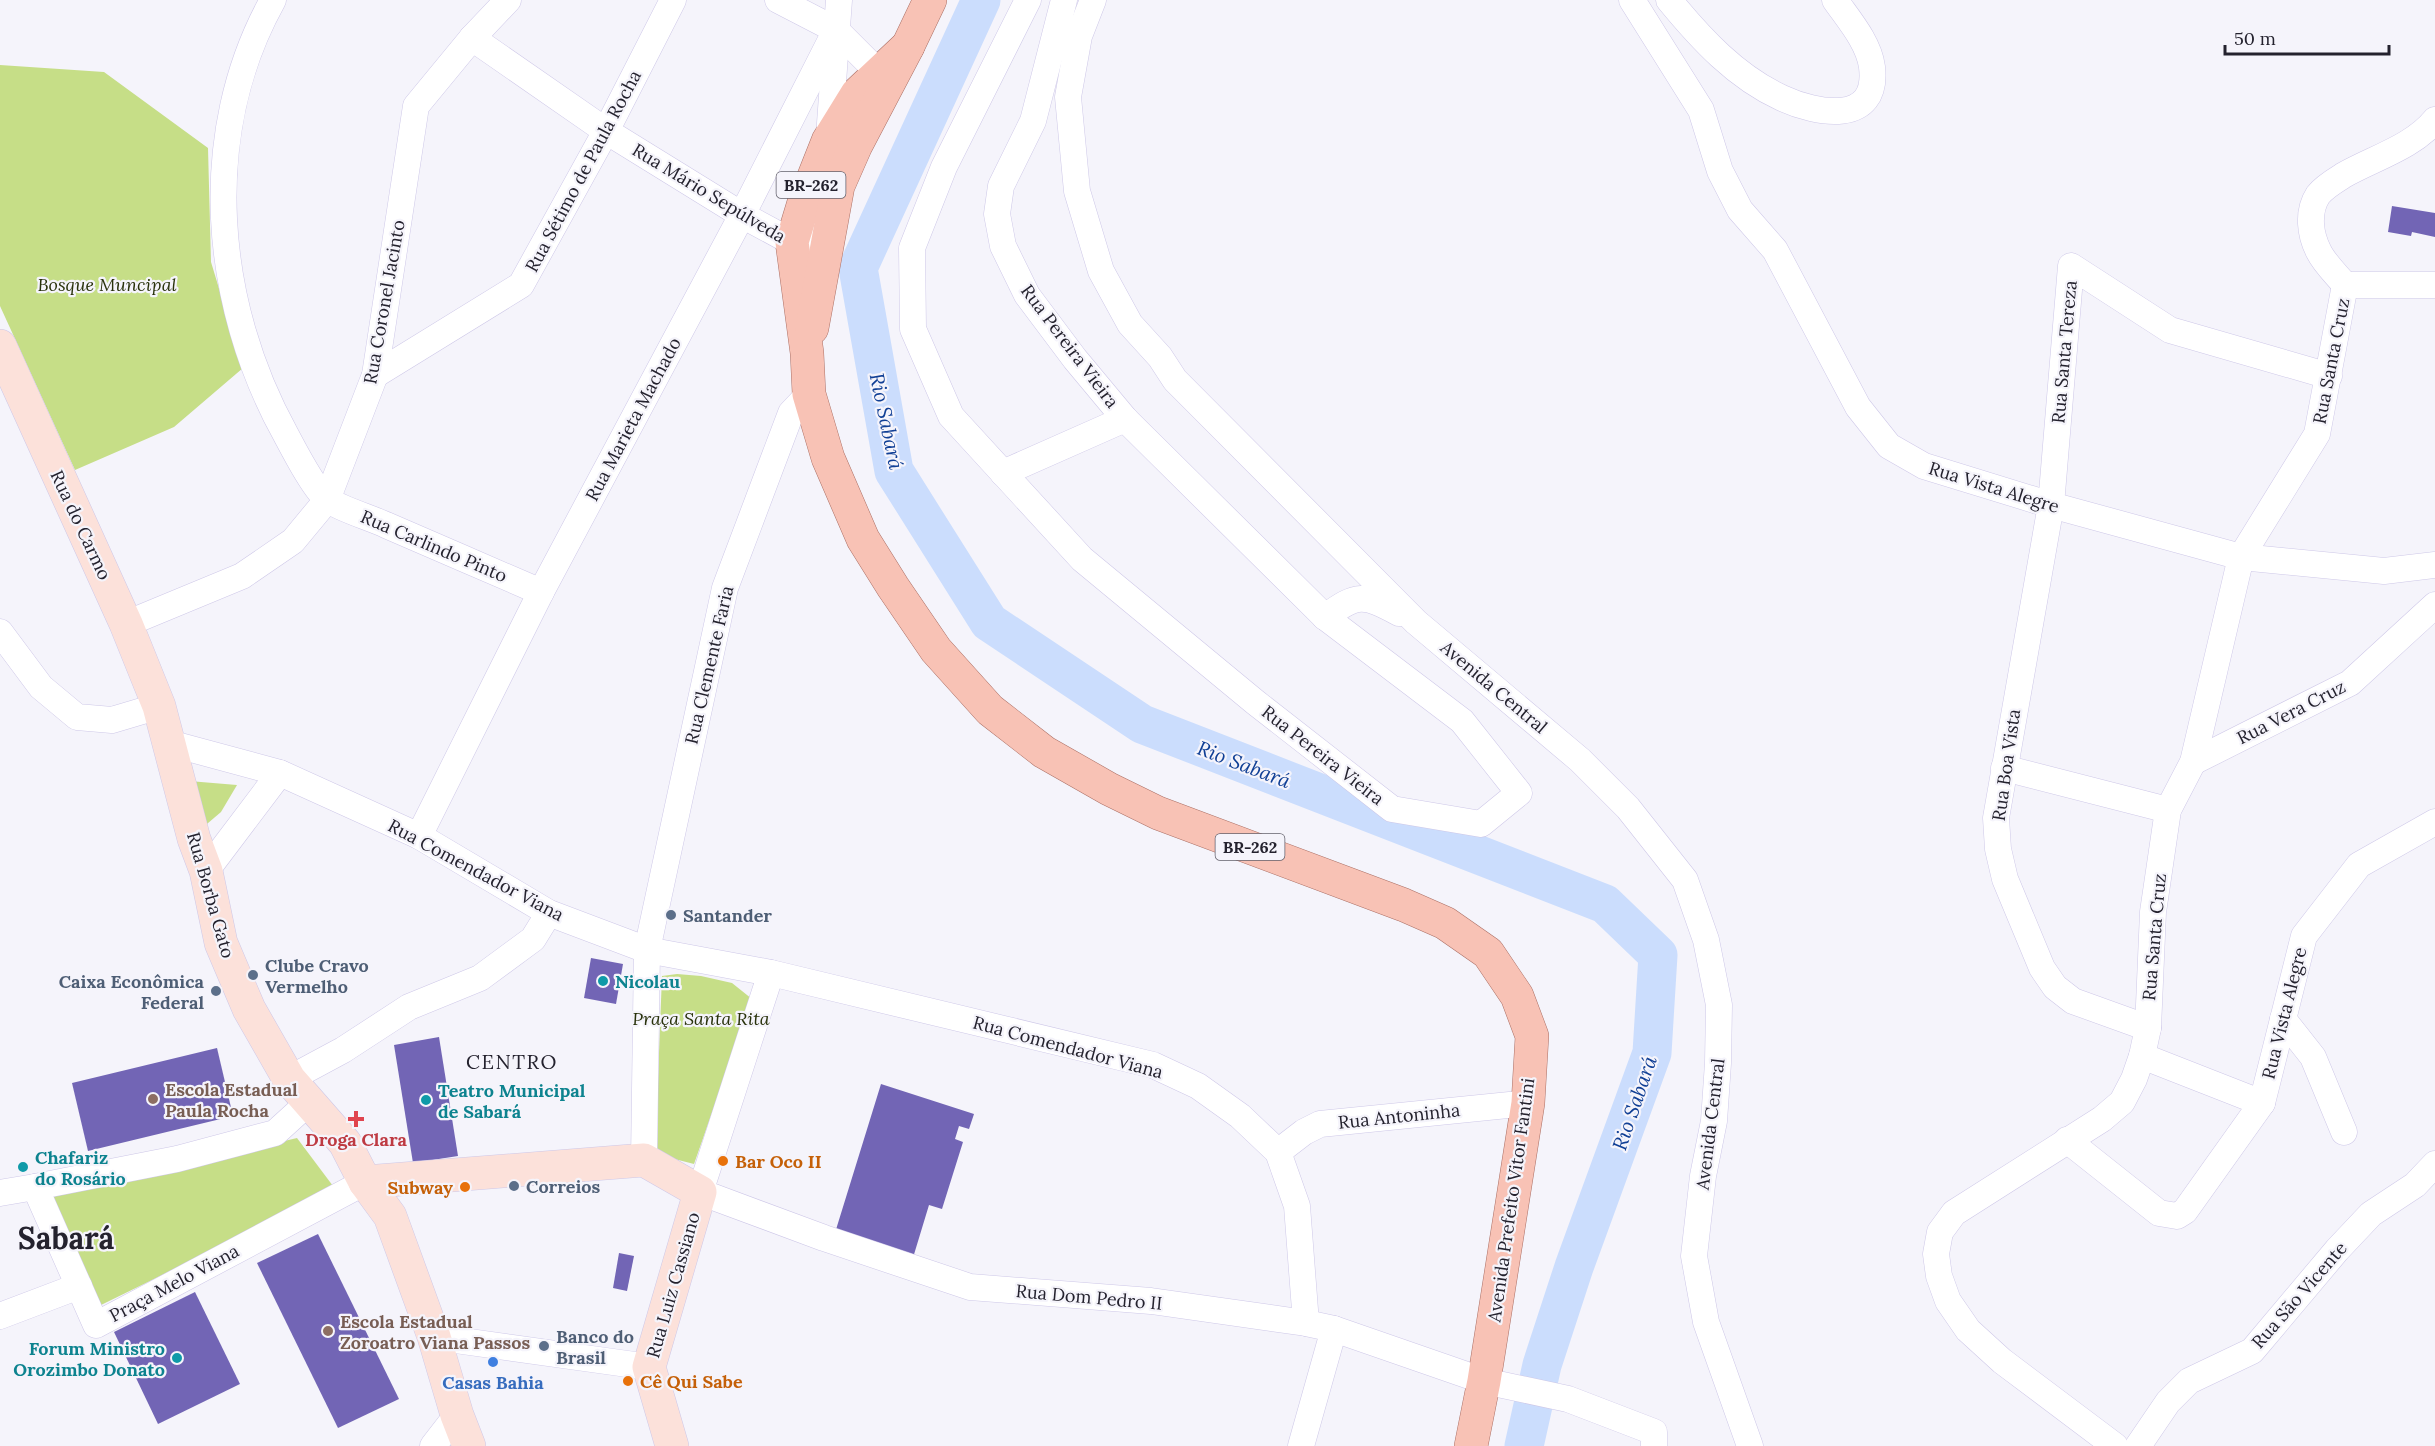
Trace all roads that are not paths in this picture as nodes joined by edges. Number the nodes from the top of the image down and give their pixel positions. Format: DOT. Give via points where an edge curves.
graph roads {
  1 [pos="273,0"];
  2 [pos="508,0"];
  3 [pos="673,0"];
  4 [pos="778,0"];
  5 [pos="839,0"];
  6 [pos="930,0"];
  7 [pos="1028,0"];
  8 [pos="1064,0"];
  9 [pos="1093,0"];
  10 [pos="1632,0"];
  11 [pos="1669,0"];
  12 [pos="1835,0"];
  13 [pos="836,30"];
  14 [pos="472,38"];
  15 [pos="881,82"];
  16 [pos="2435,120"];
  17 [pos="606,131"];
  18 [pos="828,141"];
  19 [pos="742,215"];
  20 [pos="830,225"];
  21 [pos="792,242"];
  22 [pos="2346,285"];
  23 [pos="2435,285"];
  24 [pos="0,346"];
  25 [pos="807,353"];
  26 [pos="375,375"];
  27 [pos="2329,376"];
  28 [pos="809,393"];
  29 [pos="1125,419"];
  30 [pos="1003,473"];
  31 [pos="327,500"];
  32 [pos="2051,504"];
  33 [pos="2241,556"];
  34 [pos="2435,565"];
  35 [pos="541,592"];
  36 [pos="2435,605"];
  37 [pos="1324,617"];
  38 [pos="1416,622"];
  39 [pos="126,624"];
  40 [pos="0,632"];
  41 [pos="159,706"];
  42 [pos="169,743"];
  43 [pos="2193,762"];
  44 [pos="2004,768"];
  45 [pos="280,773"];
  46 [pos="2168,810"];
  47 [pos="2435,822"];
  48 [pos="419,836"];
  49 [pos="206,872"];
  50 [pos="549,914"];
  51 [pos="647,950"];
  52 [pos="771,973"];
  53 [pos="2283,1019"];
  54 [pos="2148,1028"];
  55 [pos="2142,1056"];
  56 [pos="298,1091"];
  57 [pos="1528,1103"];
  58 [pos="2262,1103"];
  59 [pos="2344,1132"];
  60 [pos="2067,1140"];
  61 [pos="1278,1152"];
  62 [pos="644,1160"];
  63 [pos="2435,1164"];
  64 [pos="365,1182"];
  65 [pos="35,1187"];
  66 [pos="699,1192"];
  67 [pos="0,1193"];
  68 [pos="79,1286"];
  69 [pos="0,1316"];
  70 [pos="1306,1323"];
  71 [pos="1334,1329"];
  72 [pos="434,1337"];
  73 [pos="649,1367"];
  74 [pos="1484,1381"];
  75 [pos="457,1415"];
  76 [pos="433,1446"];
  77 [pos="469,1446"];
  78 [pos="672,1446"];
  79 [pos="1301,1446"];
  80 [pos="1471,1446"];
  81 [pos="1480,1446"];
  82 [pos="1654,1446"];
  83 [pos="1750,1446"];
  84 [pos="2115,1446"];
  85 [pos="2138,1446"];
  1 -- 31 [label="street" via="244,65 230,120 223,185 226,252 235,303 257,371 279,423"];
  2 -- 14 [label="street, Rua Coronel Jacinto"];
  3 -- 17 [label="street, Rua Sétimo de Paula Rocha"];
  4 -- 13 [label="street"];
  5 -- 13 [label="street, Rua Marieta Machado"];
  6 -- 15 [label="main road, Avenida Prefeito Vitor Fantini / BR-262" via="908,46"];
  7 -- 30 [label="street, Rua Pereira Vieira" via="944,167 912,248 913,329 951,416"];
  8 -- 29 [label="street, Rua Pereira Vieira" via="1033,121 1001,186 997,214 1003,246 1027,295"];
  9 -- 38 [label="street, Avenida Central" via="1079,36 1068,97 1077,191 1101,271 1130,324 1175,380"];
  10 -- 32 [label="street, Rua Vista Alegre" via="1701,110 1720,171 1740,210 1775,250 1858,407 1889,447 1924,466"];
  11 -- 12 [label="street" via="1692,29 1738,72 1783,99 1844,112 1861,105 1872,86 1872,65 1860,36"];
  13 -- 15 [label="street"];
  13 -- 18 [label="street"];
  13 -- 19 [label="street, Rua Marieta Machado"];
  14 -- 17 [label="street, Rua Mário Sepúlveda"];
  14 -- 26 [label="street, Rua Coronel Jacinto" via="416,106"];
  15 -- 18 [label="main road, Avenida Prefeito Vitor Fantini / BR-262" via="857,94"];
  15 -- 20 [label="main road, Avenida Prefeito Vitor Fantini / BR-262" via="838,186"];
  16 -- 22 [label="street" via="2408,143 2350,172 2318,194 2310,215 2312,234 2319,253"];
  17 -- 19 [label="street, Rua Mário Sepúlveda"];
  17 -- 26 [label="street, Rua Sétimo de Paula Rocha" via="521,285"];
  18 -- 21 [label="main road, Avenida Prefeito Vitor Fantini / BR-262"];
  19 -- 21 [label="street, Rua Mário Sepúlveda"];
  19 -- 35 [label="street, Rua Marieta Machado"];
  20 -- 21 [label="street, Rua Mário Sepúlveda" via="808,239"];
  20 -- 25 [label="main road, Avenida Prefeito Vitor Fantini / BR-262"];
  21 -- 25 [label="main road, Avenida Prefeito Vitor Fantini / BR-262"];
  22 -- 23 [label="street"];
  22 -- 27 [label="street, Rua Santa Cruz"];
  24 -- 39 [label="main road, Rua do Carmo"];
  25 -- 28 [label="main road, Avenida Prefeito Vitor Fantini / BR-262"];
  26 -- 31 [label="street, Rua Coronel Jacinto"];
  27 -- 32 [label="street, Rua Santa Tereza" via="2170,330 2071,266"];
  27 -- 33 [label="street, Rua Santa Cruz" via="2318,434"];
  28 -- 51 [label="street, Rua Clemente Faria" via="791,413 725,588"];
  28 -- 57 [label="main road, Avenida Prefeito Vitor Fantini / BR-262" via="828,458 863,539 936,650 990,710 1044,752 1129,799 1404,905 1444,923 1488,953 1517,996 1532,1036"];
  29 -- 30 [label="street"];
  29 -- 37 [label="street, Rua Pereira Vieira"];
  30 -- 37 [label="street, Rua Pereira Vieira" via="1082,559 1392,809 1481,824 1519,793 1462,721"];
  31 -- 35 [label="street, Rua Carlindo Pinto"];
  31 -- 39 [label="street, Rua Coronel Jacinto" via="293,542 242,576"];
  32 -- 33 [label="street, Rua Vista Alegre"];
  32 -- 44 [label="street, Rua Boa Vista"];
  33 -- 34 [label="street, Rua Vista Alegre" via="2384,571"];
  33 -- 43 [label="street, Rua Santa Cruz"];
  35 -- 48 [label="street, Rua Marieta Machado"];
  36 -- 43 [label="street, Rua Vera Cruz" via="2350,683"];
  37 -- 38 [label="street" via="1347,601 1372,598"];
  38 -- 83 [label="street, Avenida Central" via="1580,760 1628,808 1685,880 1706,939 1719,1005 1714,1121 1703,1176 1695,1256 1706,1322"];
  39 -- 41 [label="main road, Rua do Carmo"];
  40 -- 41 [label="street" via="41,687 77,717 112,720"];
  41 -- 42 [label="main road, Rua Borba Gato"];
  42 -- 45 [label="street, Rua Comendador Viana"];
  42 -- 49 [label="main road, Rua Borba Gato"];
  43 -- 46 [label="street, Rua Santa Cruz"];
  44 -- 46 [label="street"];
  44 -- 54 [label="street, Rua Boa Vista" via="1996,818 1998,849 2005,879 2042,968 2055,987 2073,1002"];
  45 -- 48 [label="street, Rua Comendador Viana"];
  45 -- 49 [label="street"];
  46 -- 54 [label="street, Rua Santa Cruz" via="2153,912"];
  47 -- 53 [label="street, Rua Vista Alegre" via="2359,865 2304,936"];
  48 -- 50 [label="street, Rua Comendador Viana"];
  49 -- 56 [label="main road, Rua Borba Gato" via="221,943 249,1009"];
  50 -- 51 [label="street, Rua Comendador Viana"];
  50 -- 56 [label="street" via="533,939 480,978 409,1008 343,1050"];
  51 -- 52 [label="street"];
  51 -- 62 [label="street"];
  52 -- 61 [label="street, Rua Comendador Viana" via="1153,1065 1198,1086 1240,1116"];
  52 -- 66 [label="street"];
  53 -- 58 [label="street, Rua Vista Alegre"];
  53 -- 59 [label="street" via="2313,1057"];
  54 -- 55 [label="street, Rua Santa Cruz"];
  55 -- 58 [label="street, Rua Vista Alegre"];
  55 -- 60 [label="street, Rua Santa Cruz" via="2122,1102"];
  56 -- 64 [label="main road" via="345,1143"];
  56 -- 65 [label="street" via="275,1133 177,1159"];
  57 -- 61 [label="street, Rua Antoninha" via="1320,1124 1304,1131"];
  57 -- 74 [label="main road, Avenida Prefeito Vitor Fantini / BR-262"];
  58 -- 60 [label="street" via="2186,1211 2177,1216 2159,1214"];
  60 -- 84 [label="street, Rua Santa Cruz" via="1954,1213 1940,1232 1936,1254 1939,1276 1948,1301 1968,1330 2002,1361"];
  61 -- 70 [label="street, Rua Comendador Viana" via="1297,1206"];
  62 -- 64 [label="main road"];
  62 -- 66 [label="main road"];
  63 -- 85 [label="street, Rua São Vicente" via="2415,1185 2371,1214 2252,1351 2188,1381 2168,1402"];
  64 -- 68 [label="street, Praça Melo Viana" via="96,1325"];
  64 -- 72 [label="main road" via="390,1216"];
  65 -- 67 [label="street"];
  65 -- 68 [label="street, Praça Melo Viana"];
  66 -- 70 [label="street, Rua Dom Pedro II" via="970,1287 1151,1301"];
  66 -- 73 [label="main road, Rua Luiz Cassiano"];
  68 -- 69 [label="street"];
  70 -- 71 [label="street, Rua Dom Pedro II"];
  71 -- 74 [label="street, Rua Dom Pedro II"];
  71 -- 79 [label="street"];
  72 -- 73 [label="street"];
  72 -- 75 [label="main road"];
  73 -- 78 [label="main road, Rua Luiz Cassiano"];
  74 -- 80 [label="main road, Avenida Prefeito Vitor Fantini / BR-262"];
  74 -- 81 [label="main road, Avenida Prefeito Vitor Fantini / BR-262"];
  74 -- 82 [label="street, Rua Dom Pedro II" via="1568,1399 1654,1432"];
  75 -- 76 [label="street"];
  75 -- 77 [label="main road"];
}
